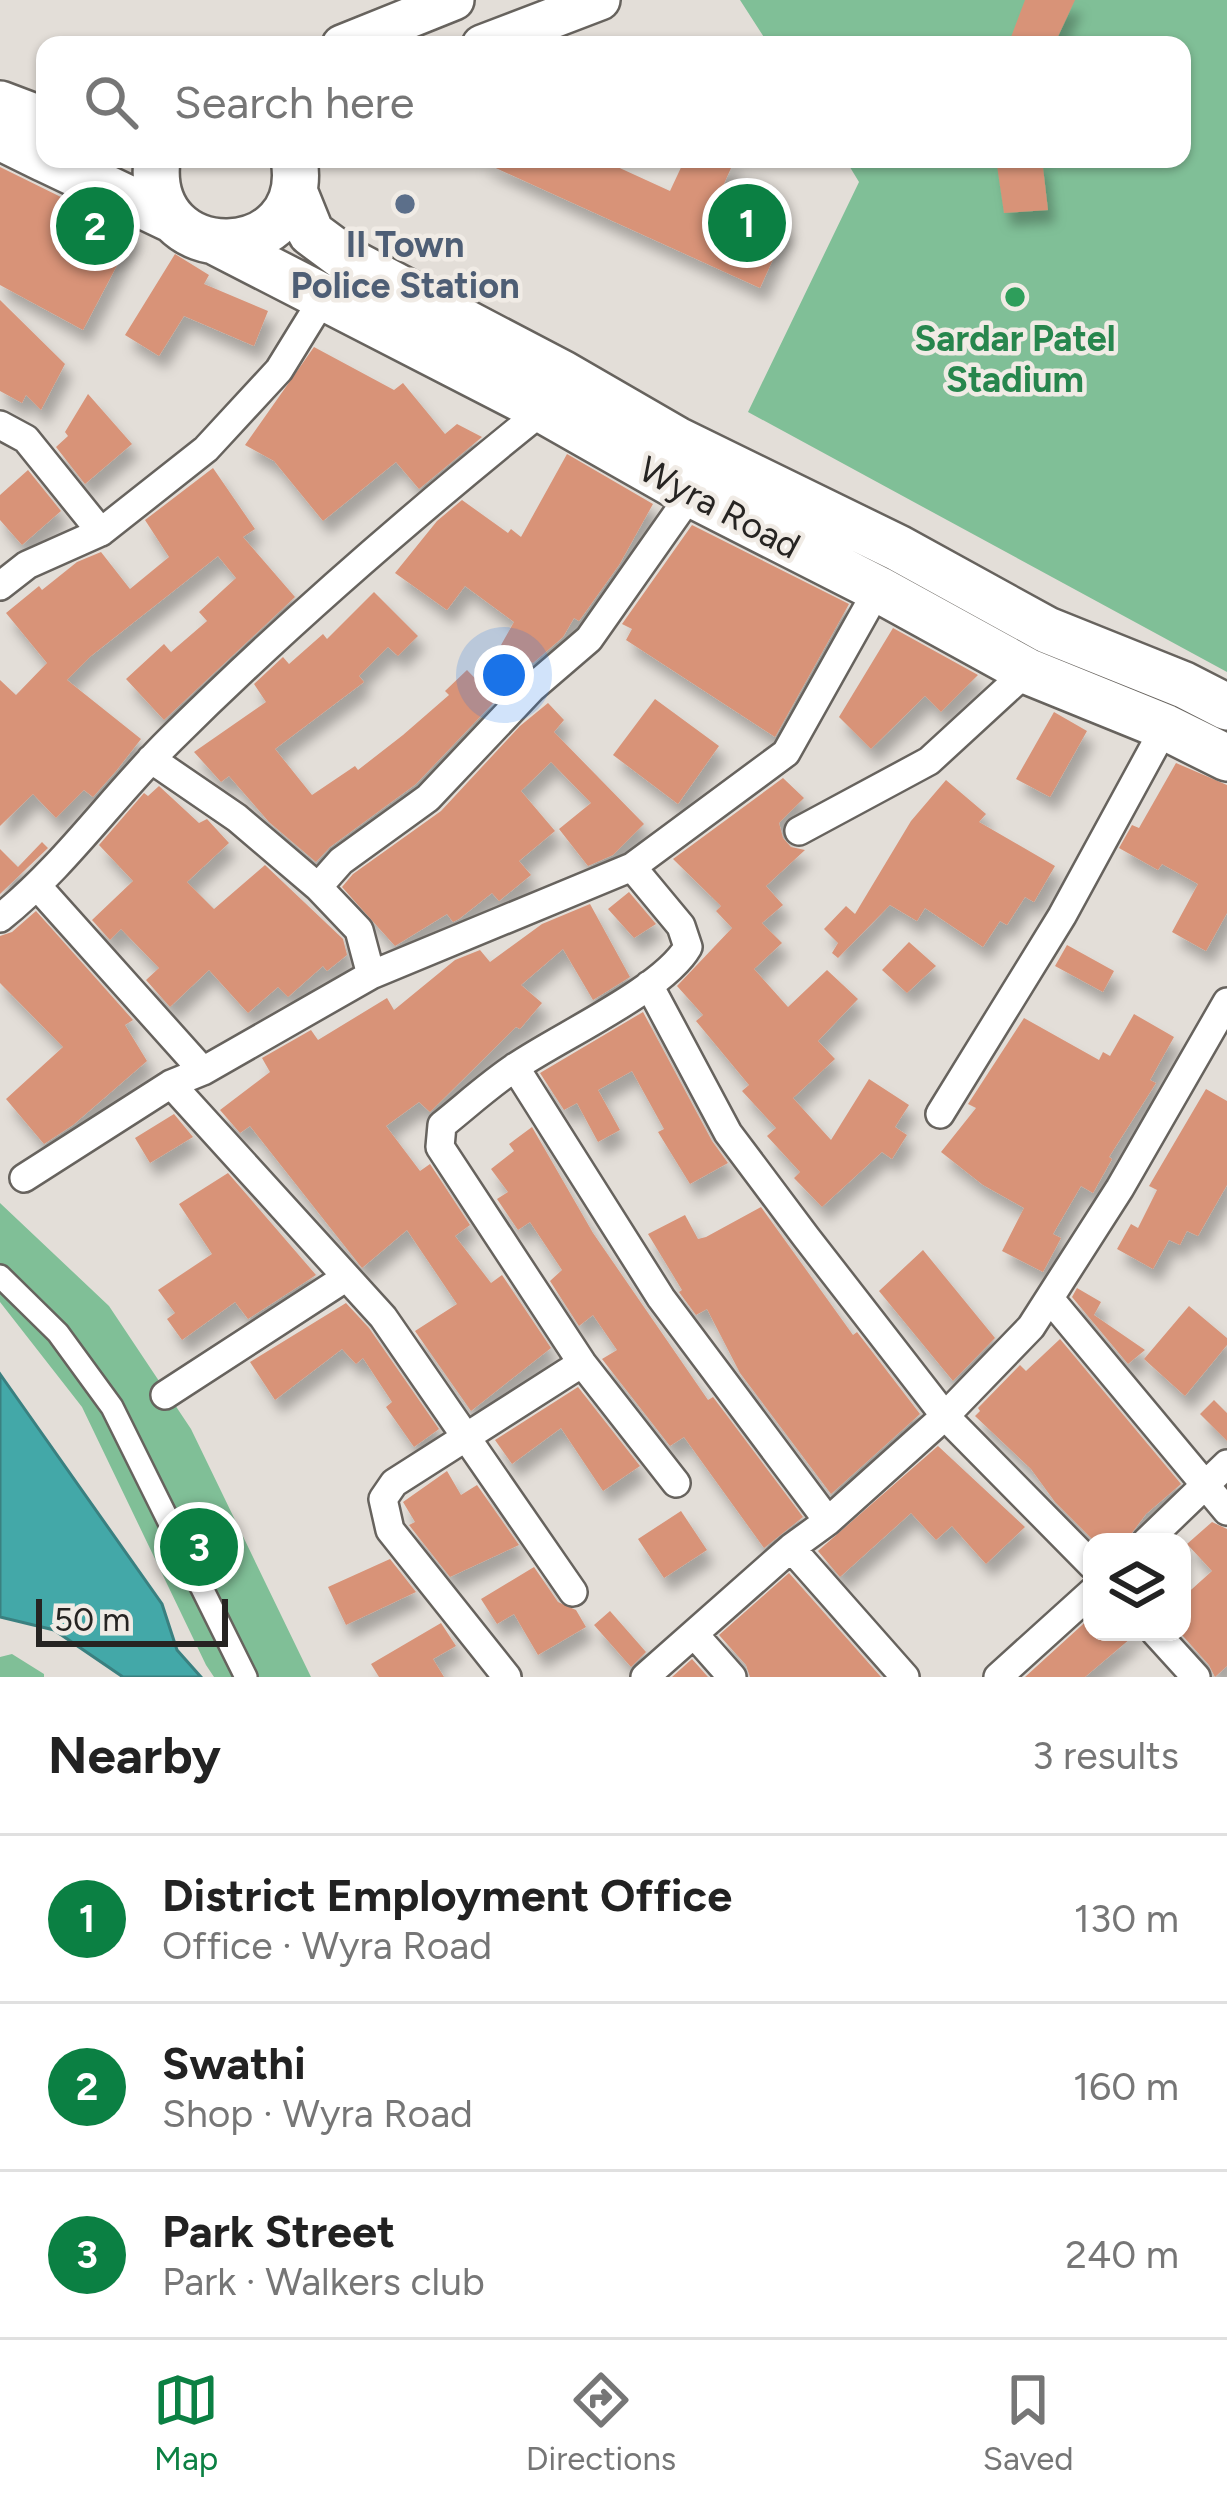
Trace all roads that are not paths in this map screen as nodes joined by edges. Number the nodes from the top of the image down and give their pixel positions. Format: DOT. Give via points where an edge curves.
graph roads {
  1 [pos="454,0"];
  2 [pos="600,0"];
  3 [pos="364,36"];
  4 [pos="506,36"];
  5 [pos="0,104"];
  6 [pos="36,118"];
  7 [pos="0,137"];
  8 [pos="36,155"];
  9 [pos="64,168"];
  10 [pos="155,168"];
  11 [pos="298,170"];
  12 [pos="173,220"];
  13 [pos="218,243"];
  14 [pos="324,297"];
  15 [pos="543,410"];
  16 [pos="0,425"];
  17 [pos="691,494"];
  18 [pos="100,532"];
  19 [pos="0,586"];
  20 [pos="878,589"];
  21 [pos="1027,671"];
  22 [pos="1227,706"];
  23 [pos="1165,727"];
  24 [pos="1227,758"];
  25 [pos="151,759"];
  26 [pos="799,831"];
  27 [pos="632,867"];
  28 [pos="318,887"];
  29 [pos="38,888"];
  30 [pos="0,918"];
  31 [pos="371,975"];
  32 [pos="649,985"];
  33 [pos="1227,1002"];
  34 [pos="515,1067"];
  35 [pos="202,1071"];
  36 [pos="171,1084"];
  37 [pos="940,1114"];
  38 [pos="23,1178"];
  39 [pos="0,1276"];
  40 [pos="344,1278"];
  41 [pos="1050,1299"];
  42 [pos="582,1363"];
  43 [pos="165,1395"];
  44 [pos="945,1416"];
  45 [pos="464,1436"];
  46 [pos="1227,1464"];
  47 [pos="676,1483"];
  48 [pos="1206,1486"];
  49 [pos="1227,1511"];
  50 [pos="828,1521"];
  51 [pos="1156,1533"];
  52 [pos="791,1548"];
  53 [pos="1083,1556"];
  54 [pos="573,1592"];
  55 [pos="1083,1600"];
  56 [pos="694,1634"];
  57 [pos="1163,1641"];
  58 [pos="246,1677"];
  59 [pos="507,1677"];
  60 [pos="645,1677"];
  61 [pos="732,1677"];
  62 [pos="905,1677"];
  63 [pos="998,1677"];
  64 [pos="1196,1677"];
  1 -- 3 [label="main road"];
  2 -- 4 [label="main road"];
  5 -- 6 [label="main road"];
  7 -- 8 [label="main road, Wyra Road"];
  9 -- 12 [label="main road, Wyra Road"];
  10 -- 12 [label="main road"];
  11 -- 13 [label="main road, Wyra Road" via="286,210 257,237"];
  11 -- 22 [label="main road, Wyra Road" via="311,233 350,262 1047,630"];
  12 -- 13 [label="main road, Wyra Road"];
  13 -- 14 [label="main road, Wyra Road"];
  14 -- 15 [label="main road, Wyra Road"];
  14 -- 18 [label="street" via="279,370 206,449"];
  15 -- 17 [label="main road, Wyra Road"];
  15 -- 25 [label="street" via="403,523"];
  16 -- 18 [label="street" via="26,439"];
  17 -- 20 [label="main road, Wyra Road"];
  17 -- 28 [label="street" via="589,639 428,798 340,861"];
  18 -- 19 [label="street"];
  20 -- 21 [label="main road, Wyra Road"];
  20 -- 27 [label="street" via="786,752"];
  21 -- 23 [label="main road, Wyra Road"];
  21 -- 26 [label="street" via="929,761"];
  23 -- 24 [label="main road, Wyra Road"];
  23 -- 37 [label="street"];
  25 -- 28 [label="street"];
  25 -- 29 [label="street"];
  27 -- 31 [label="street"];
  27 -- 32 [label="street" via="681,926 688,947"];
  28 -- 31 [label="street" via="359,930"];
  29 -- 30 [label="street"];
  29 -- 35 [label="street"];
  31 -- 35 [label="street"];
  32 -- 34 [label="street"];
  32 -- 44 [label="street" via="728,1133"];
  33 -- 41 [label="street"];
  34 -- 42 [label="street" via="442,1124 440,1147"];
  34 -- 50 [label="street" via="661,1298"];
  35 -- 36 [label="street"];
  36 -- 38 [label="street"];
  36 -- 40 [label="street"];
  39 -- 58 [label="street" via="58,1333 112,1407"];
  40 -- 43 [label="street"];
  40 -- 45 [label="street" via="383,1317"];
  41 -- 44 [label="street"];
  41 -- 48 [label="street"];
  42 -- 45 [label="street"];
  42 -- 47 [label="street"];
  44 -- 50 [label="street"];
  44 -- 53 [label="street"];
  45 -- 54 [label="street"];
  45 -- 59 [label="street" via="383,1499 390,1530"];
  46 -- 48 [label="street"];
  48 -- 49 [label="street"];
  48 -- 51 [label="street"];
  50 -- 52 [label="street"];
  52 -- 56 [label="street"];
  52 -- 62 [label="street"];
  55 -- 63 [label="street"];
  56 -- 60 [label="street"];
  56 -- 61 [label="street"];
  57 -- 64 [label="street"];
}
